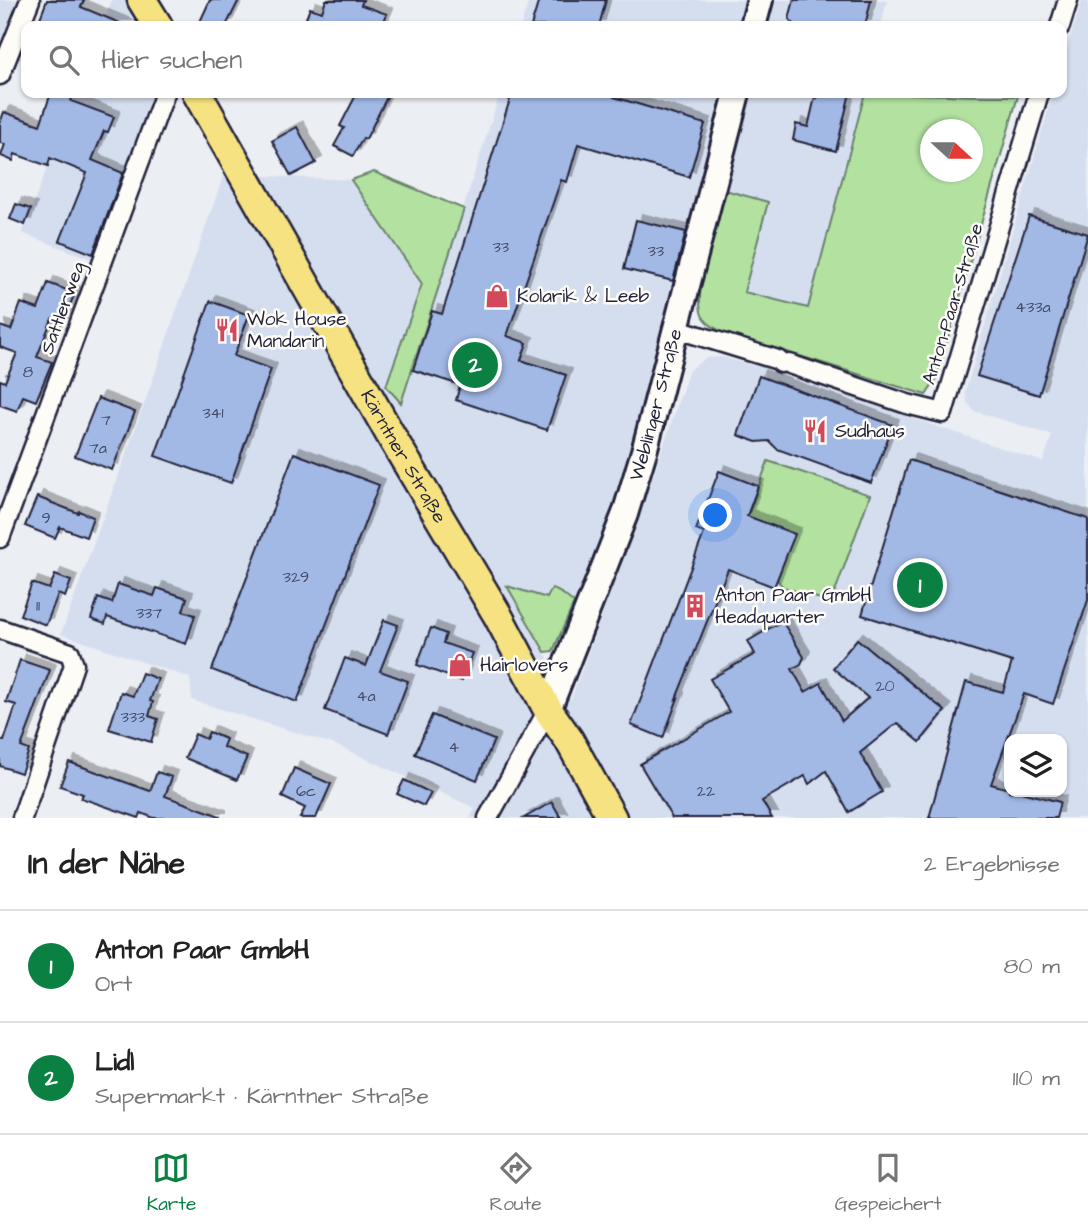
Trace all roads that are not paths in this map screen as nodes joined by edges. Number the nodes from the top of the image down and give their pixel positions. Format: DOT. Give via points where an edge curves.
graph roads {
  1 [pos="30,0"];
  2 [pos="142,0"];
  3 [pos="760,0"];
  4 [pos="1068,0"];
  5 [pos="22,21"];
  6 [pos="155,21"];
  7 [pos="755,21"];
  8 [pos="1062,21"];
  9 [pos="21,22"];
  10 [pos="0,75"];
  11 [pos="163,98"];
  12 [pos="200,98"];
  13 [pos="736,98"];
  14 [pos="1038,98"];
  15 [pos="677,329"];
  16 [pos="0,538"];
  17 [pos="0,629"];
  18 [pos="548,710"];
  19 [pos="22,818"];
  20 [pos="488,818"];
  21 [pos="612,818"];
  1 -- 5 [label="street"];
  2 -- 6 [label="main road"];
  3 -- 7 [label="street"];
  4 -- 8 [label="street"];
  9 -- 10 [label="street"];
  11 -- 16 [label="street, Sattlerweg"];
  12 -- 18 [label="main road, Kärntner Straße"];
  13 -- 15 [label="street, Weblinger Straße"];
  14 -- 15 [label="street, Anton-Paar-Straße" via="943,414"];
  15 -- 18 [label="street, Weblinger Straße" via="625,514"];
  17 -- 19 [label="street" via="70,653 74,665"];
  18 -- 20 [label="street"];
  18 -- 21 [label="main road, Kärntner Straße"];
}
